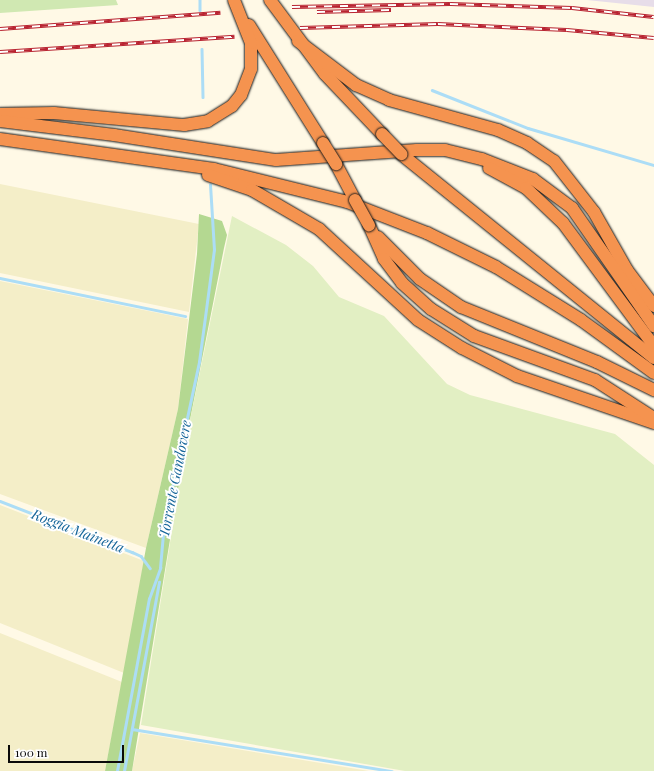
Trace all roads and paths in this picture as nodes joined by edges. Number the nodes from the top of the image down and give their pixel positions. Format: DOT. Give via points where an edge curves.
graph roads {
  1 [pos="234,0"];
  2 [pos="270,0"];
  3 [pos="298,41"];
  4 [pos="0,114"];
  5 [pos="0,121"];
  6 [pos="0,139"];
  7 [pos="418,150"];
  8 [pos="137,156"];
  9 [pos="369,225"];
  10 [pos="654,306"];
  11 [pos="654,326"];
  12 [pos="654,346"];
  13 [pos="654,358"];
  14 [pos="654,373"];
  15 [pos="654,390"];
  16 [pos="654,418"];
  17 [pos="654,423"];
  1 -- 4 [label="highway" via="251,43 251,69 241,95 232,106 208,120 184,125 54,113"];
  1 -- 9 [label="highway, bridge" via="336,164"];
  2 -- 3 [label="highway"];
  3 -- 10 [label="highway" via="356,86 389,100 498,130 527,143 554,161 594,212 627,270"];
  3 -- 13 [label="highway, bridge" via="401,154"];
  5 -- 7 [label="highway" via="276,160"];
  6 -- 8 [label="highway"];
  7 -- 11 [label="highway" via="445,150 482,159 515,170 546,187 582,220 630,296"];
  7 -- 12 [label="highway" via="480,164 526,188 578,242 636,326"];
  8 -- 14 [label="highway" via="300,189 347,202 427,233 550,300"];
  8 -- 17 [label="highway" via="225,180 286,208 337,243 436,334 492,365"];
  9 -- 15 [label="highway" via="409,270 461,307 598,362"];
  9 -- 16 [label="highway" via="384,259 402,283 431,309 474,336 596,380"];
}
